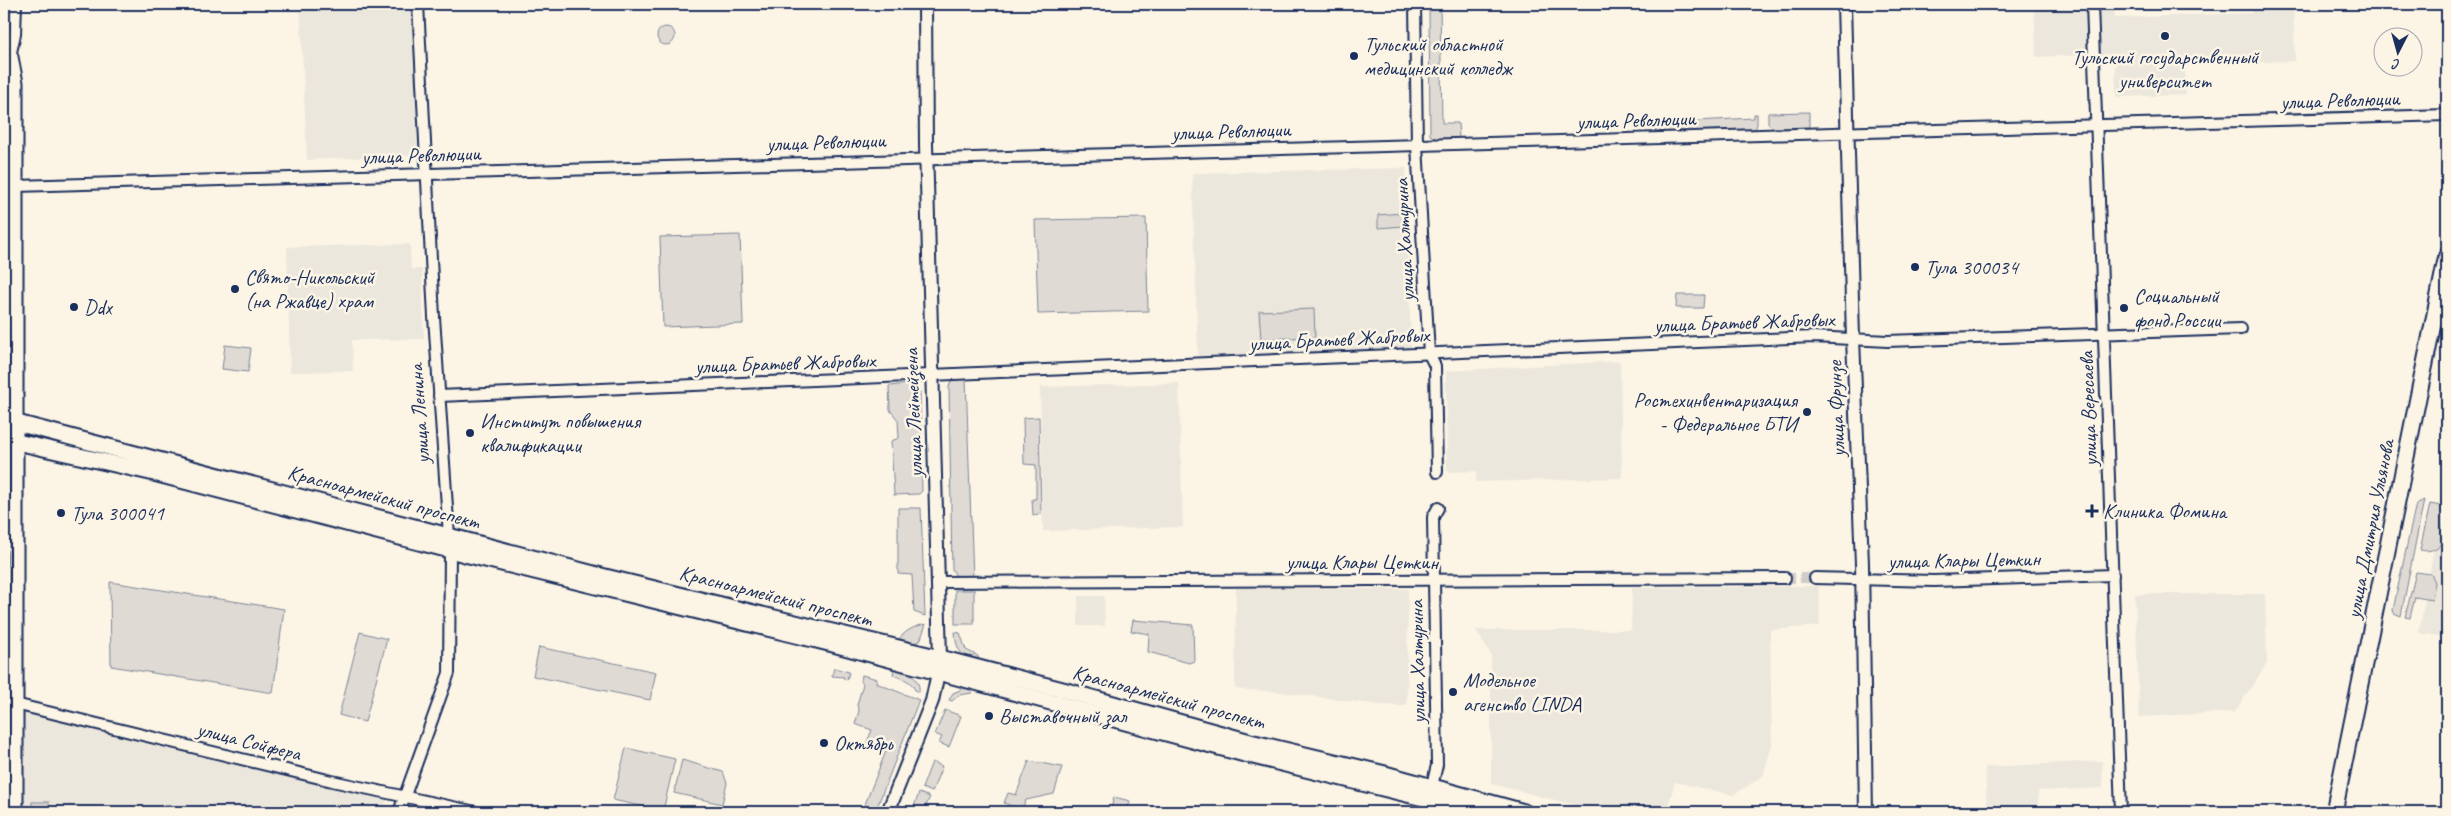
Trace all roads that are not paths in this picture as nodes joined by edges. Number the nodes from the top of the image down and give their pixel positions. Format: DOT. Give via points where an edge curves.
graph roads {
  1 [pos="16,4"];
  2 [pos="418,4"];
  3 [pos="925,4"];
  4 [pos="1415,4"];
  5 [pos="1844,4"];
  6 [pos="2092,4"];
  7 [pos="6,55"];
  8 [pos="2447,115"];
  9 [pos="2095,125"];
  10 [pos="1848,132"];
  11 [pos="1417,145"];
  12 [pos="927,158"];
  13 [pos="428,174"];
  14 [pos="16,186"];
  15 [pos="2447,255"];
  16 [pos="2241,329"];
  17 [pos="2104,334"];
  18 [pos="1853,338"];
  19 [pos="1429,354"];
  20 [pos="933,376"];
  21 [pos="439,396"];
  22 [pos="10,425"];
  23 [pos="10,439"];
  24 [pos="1437,472"];
  25 [pos="1438,508"];
  26 [pos="450,543"];
  27 [pos="2113,575"];
  28 [pos="1786,578"];
  29 [pos="1815,578"];
  30 [pos="1434,580"];
  31 [pos="1862,580"];
  32 [pos="939,582"];
  33 [pos="10,605"];
  34 [pos="939,665"];
  35 [pos="15,704"];
  36 [pos="1432,786"];
  37 [pos="405,796"];
  38 [pos="15,812"];
  39 [pos="399,812"];
  40 [pos="476,812"];
  41 [pos="888,812"];
  42 [pos="1480,812"];
  43 [pos="1524,812"];
  44 [pos="1866,812"];
  45 [pos="2121,812"];
  46 [pos="2334,812"];
  1 -- 7 [label="street" via="16,34"];
  2 -- 13 [label="street, улица Ленина"];
  3 -- 12 [label="street, улица Лейтейзена"];
  4 -- 11 [label="street, улица Халтурина"];
  5 -- 10 [label="street, улица Фрунзе"];
  6 -- 9 [label="street, улица Вересаева"];
  7 -- 14 [label="main road" via="16,83"];
  8 -- 9 [label="street, улица Революции"];
  9 -- 10 [label="street, улица Революции"];
  9 -- 17 [label="street, улица Вересаева"];
  10 -- 11 [label="street, улица Революции"];
  10 -- 18 [label="street, улица Фрунзе"];
  11 -- 12 [label="street, улица Революции"];
  11 -- 19 [label="street, улица Халтурина"];
  12 -- 13 [label="street, улица Революции"];
  12 -- 20 [label="street, улица Лейтейзена"];
  13 -- 14 [label="street, улица Революции"];
  13 -- 21 [label="street, улица Ленина"];
  14 -- 22 [label="main road"];
  15 -- 46 [label="main road, улица Дмитрия Ульянова"];
  16 -- 17 [label="street, улица Братьев Жабровых"];
  17 -- 18 [label="street, улица Братьев Жабровых" via="1887,341"];
  17 -- 27 [label="street, улица Вересаева"];
  18 -- 19 [label="street, улица Братьев Жабровых"];
  18 -- 31 [label="street, улица Фрунзе"];
  19 -- 20 [label="street, улица Братьев Жабровых"];
  19 -- 24 [label="street, улица Халтурина" via="1435,366"];
  20 -- 21 [label="street, улица Братьев Жабровых"];
  20 -- 32 [label="street, улица Лейтейзена"];
  21 -- 26 [label="street, улица Ленина"];
  22 -- 23 [label="main road"];
  22 -- 26 [label="main road, Красноармейский проспект"];
  23 -- 26 [label="main road, Красноармейский проспект"];
  23 -- 33 [label="main road"];
  25 -- 30 [label="street, улица Халтурина" via="1433,517"];
  26 -- 34 [label="main road, Красноармейский проспект" via="833,644"];
  26 -- 37 [label="street, улица Ленина" via="449,674"];
  27 -- 31 [label="street, улица Клары Цеткин"];
  27 -- 45 [label="street, улица Вересаева"];
  28 -- 30 [label="street, улица Клары Цеткин"];
  29 -- 31 [label="street, улица Клары Цеткин"];
  30 -- 32 [label="street, улица Клары Цеткин"];
  30 -- 36 [label="street, улица Халтурина" via="1437,765"];
  31 -- 44 [label="street, улица Фрунзе"];
  32 -- 34 [label="street, улица Лейтейзена"];
  33 -- 35 [label="main road"];
  34 -- 36 [label="main road, Красноармейский проспект" via="1074,693 1250,742"];
  34 -- 41 [label="street, улица Лейтейзена" via="932,701"];
  34 -- 42 [label="main road, Красноармейский проспект" via="1245,754"];
  35 -- 37 [label="street, улица Сойфера"];
  35 -- 38 [label="main road"];
  36 -- 43 [label="main road, Красноармейский проспект"];
  37 -- 39 [label="street, улица Ленина"];
  37 -- 40 [label="street, улица Сойфера"];
}
